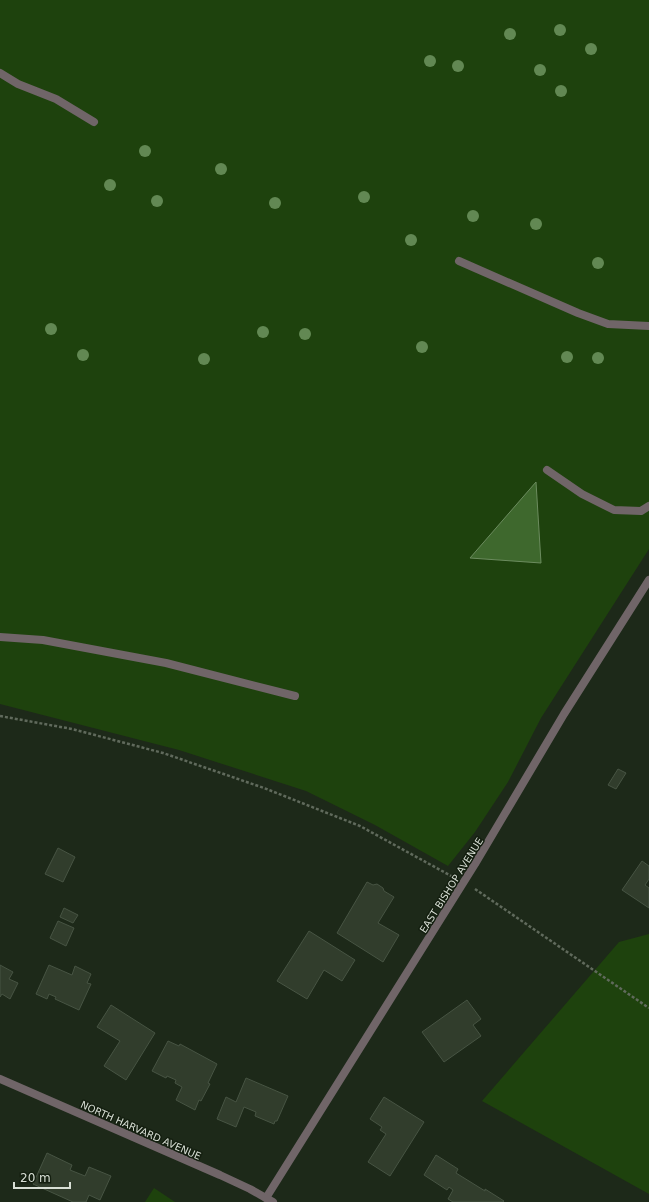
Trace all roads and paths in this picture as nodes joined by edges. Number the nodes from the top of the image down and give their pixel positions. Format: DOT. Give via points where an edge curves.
graph roads {
  1 [pos="0,73"];
  2 [pos="94,122"];
  3 [pos="459,261"];
  4 [pos="649,326"];
  5 [pos="547,470"];
  6 [pos="649,506"];
  7 [pos="649,580"];
  8 [pos="0,637"];
  9 [pos="295,696"];
  10 [pos="0,716"];
  11 [pos="464,882"];
  12 [pos="649,1008"];
  13 [pos="0,1079"];
  14 [pos="269,1200"];
  1 -- 2 [label="street" via="18,84 56,99"];
  3 -- 4 [label="street" via="608,324"];
  5 -- 6 [label="street" via="582,494 614,510 641,511"];
  7 -- 11 [label="street, EAST BISHOP AVENUE" via="564,714"];
  8 -- 9 [label="street" via="43,640 166,663"];
  10 -- 11 [label="path" via="72,729 155,751 264,788 360,826"];
  11 -- 12 [label="path"];
  11 -- 14 [label="street, EAST BISHOP AVENUE"];
  13 -- 14 [label="street, NORTH HARVARD AVENUE" via="220,1175"];
}
